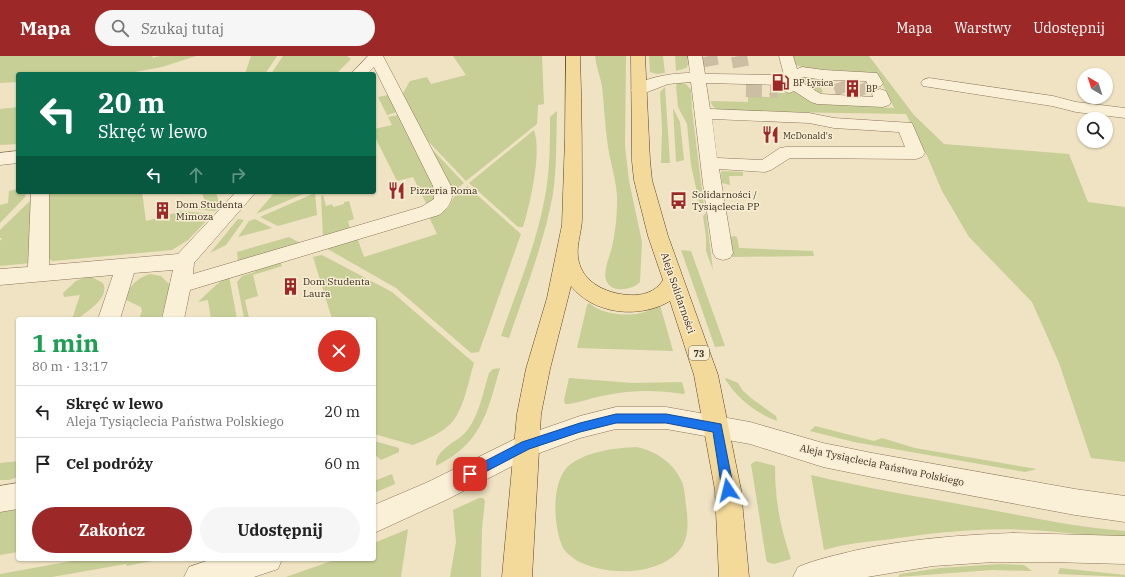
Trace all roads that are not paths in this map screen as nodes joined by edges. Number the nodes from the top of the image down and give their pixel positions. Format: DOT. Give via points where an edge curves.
graph roads {
  1 [pos="376,56"];
  2 [pos="573,56"];
  3 [pos="638,56"];
  4 [pos="695,56"];
  5 [pos="786,56"];
  6 [pos="360,72"];
  7 [pos="707,74"];
  8 [pos="788,82"];
  9 [pos="382,83"];
  10 [pos="929,83"];
  11 [pos="836,88"];
  12 [pos="639,90"];
  13 [pos="704,114"];
  14 [pos="1125,114"];
  15 [pos="823,121"];
  16 [pos="831,152"];
  17 [pos="16,157"];
  18 [pos="0,159"];
  19 [pos="710,163"];
  20 [pos="40,194"];
  21 [pos="245,194"];
  22 [pos="566,253"];
  23 [pos="723,253"];
  24 [pos="184,261"];
  25 [pos="126,267"];
  26 [pos="38,274"];
  27 [pos="0,277"];
  28 [pos="673,280"];
  29 [pos="181,285"];
  30 [pos="110,317"];
  31 [pos="173,317"];
  32 [pos="717,428"];
  33 [pos="526,446"];
  34 [pos="16,496"];
  35 [pos="0,499"];
  36 [pos="1125,509"];
  37 [pos="376,518"];
  38 [pos="1125,550"];
  39 [pos="260,561"];
  40 [pos="199,577"];
  41 [pos="517,577"];
  42 [pos="734,577"];
  43 [pos="808,577"];
  1 -- 6 [label="street"];
  1 -- 9 [label="street"];
  2 -- 22 [label="main road" via="572,225"];
  3 -- 12 [label="main road, Aleja Solidarności / 73"];
  4 -- 7 [label="street"];
  5 -- 8 [label="street"];
  7 -- 8 [label="street"];
  7 -- 12 [label="street" via="658,80"];
  7 -- 13 [label="street"];
  8 -- 11 [label="street" via="802,72"];
  8 -- 11 [label="street" via="817,99"];
  9 -- 29 [label="street" via="442,186 444,196 440,205 428,212"];
  10 -- 14 [label="street"];
  11 -- 11 [label="street" via="870,88"];
  12 -- 28 [label="main road, Aleja Solidarności / 73" via="643,180"];
  13 -- 15 [label="street" via="810,118"];
  13 -- 19 [label="street"];
  15 -- 16 [label="street" via="834,139"];
  15 -- 16 [label="street" via="906,127 916,153"];
  16 -- 19 [label="street" via="786,152 765,166"];
  17 -- 18 [label="street"];
  19 -- 23 [label="street"];
  20 -- 26 [label="street"];
  21 -- 24 [label="street"];
  22 -- 28 [label="main road" via="569,266 582,285 611,302 627,304 658,298 666,292"];
  22 -- 33 [label="main road" via="558,298 538,369"];
  24 -- 25 [label="street"];
  24 -- 29 [label="street"];
  25 -- 26 [label="street"];
  25 -- 30 [label="street"];
  26 -- 27 [label="street"];
  28 -- 32 [label="main road, Aleja Solidarności / 73" via="706,375"];
  29 -- 31 [label="street"];
  32 -- 33 [label="street, Aleja Tysiąclecia Państwa Polskiego" via="666,418 616,418 580,427"];
  32 -- 36 [label="street, Aleja Tysiąclecia Państwa Polskiego" via="750,433 823,455 858,462"];
  32 -- 42 [label="main road, Aleja Solidarności / 73" via="728,490"];
  33 -- 37 [label="street, Aleja Tysiąclecia Państwa Polskiego"];
  33 -- 41 [label="main road"];
  34 -- 35 [label="street"];
  38 -- 43 [label="street" via="1034,547 974,549 886,559"];
  39 -- 40 [label="street"];
}
